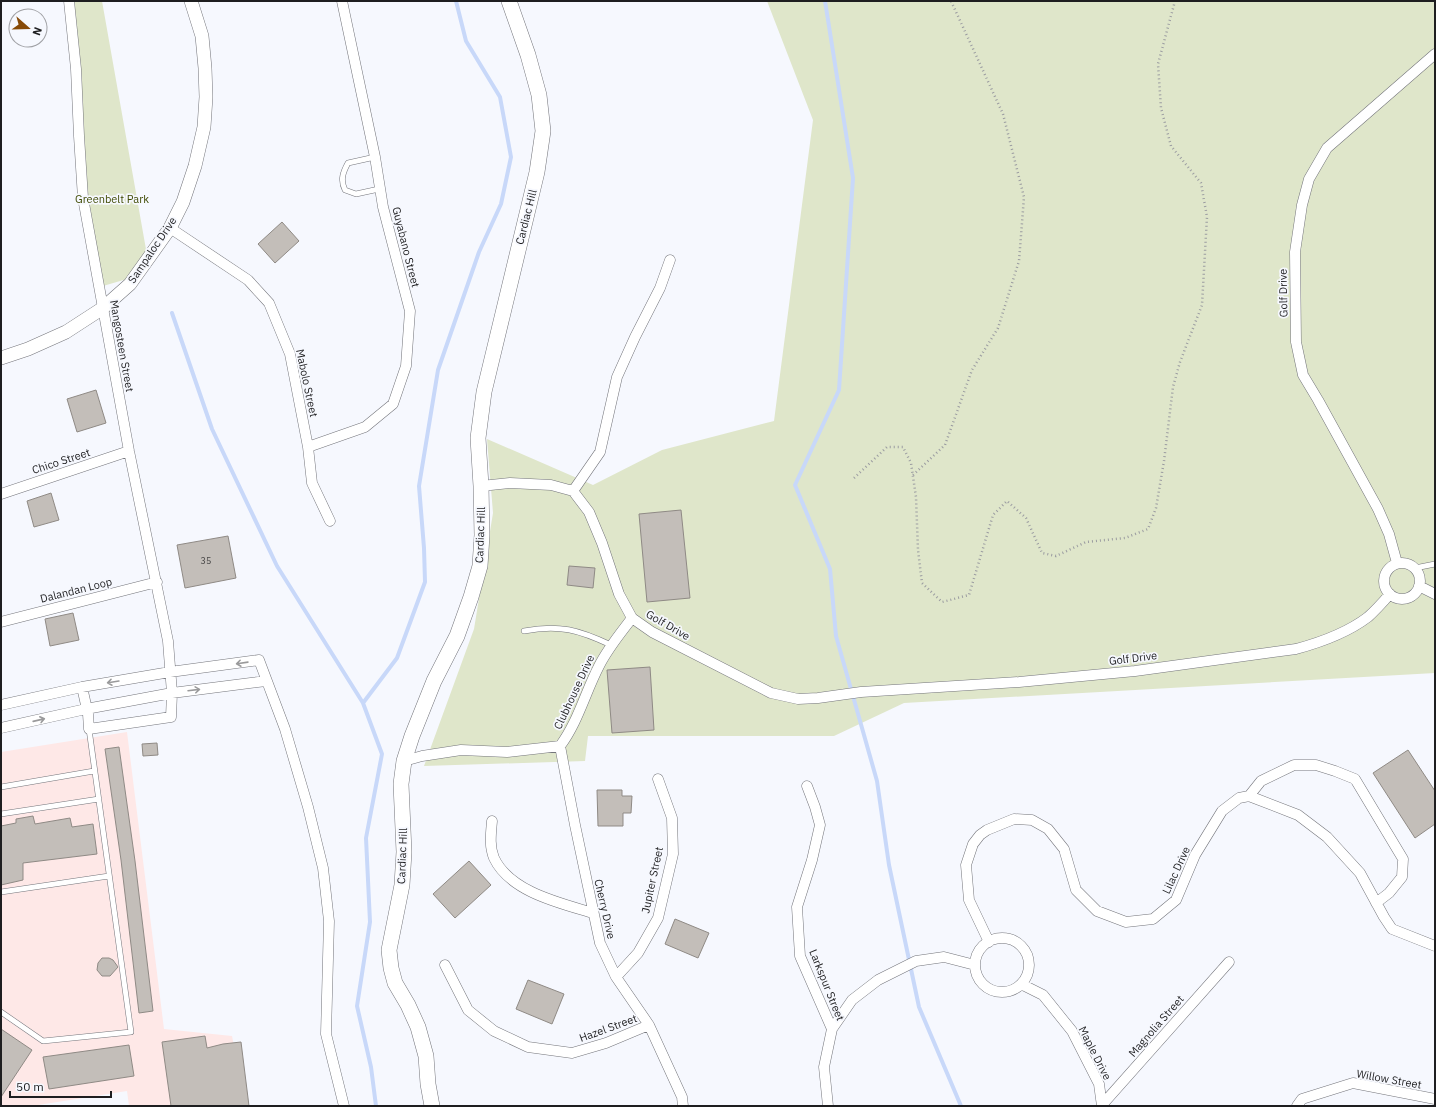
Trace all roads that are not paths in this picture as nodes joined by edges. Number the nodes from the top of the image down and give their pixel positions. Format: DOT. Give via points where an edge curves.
graph roads {
  1 [pos="69,1"];
  2 [pos="191,1"];
  3 [pos="342,1"];
  4 [pos="509,1"];
  5 [pos="1435,54"];
  6 [pos="375,157"];
  7 [pos="379,189"];
  8 [pos="170,228"];
  9 [pos="670,260"];
  10 [pos="103,308"];
  11 [pos="1,358"];
  12 [pos="308,447"];
  13 [pos="129,451"];
  14 [pos="481,486"];
  15 [pos="573,491"];
  16 [pos="1,494"];
  17 [pos="330,521"];
  18 [pos="1397,563"];
  19 [pos="1435,564"];
  20 [pos="1415,568"];
  21 [pos="157,582"];
  22 [pos="1419,586"];
  23 [pos="1390,594"];
  24 [pos="1435,594"];
  25 [pos="632,618"];
  26 [pos="1,622"];
  27 [pos="524,631"];
  28 [pos="611,645"];
  29 [pos="170,672"];
  30 [pos="266,680"];
  31 [pos="82,687"];
  32 [pos="172,693"];
  33 [pos="1,705"];
  34 [pos="86,709"];
  35 [pos="1,728"];
  36 [pos="89,729"];
  37 [pos="560,746"];
  38 [pos="404,761"];
  39 [pos="94,771"];
  40 [pos="658,778"];
  41 [pos="1,786"];
  42 [pos="807,786"];
  43 [pos="1249,796"];
  44 [pos="99,800"];
  45 [pos="1,814"];
  46 [pos="492,821"];
  47 [pos="109,876"];
  48 [pos="1,892"];
  49 [pos="1376,903"];
  50 [pos="593,913"];
  51 [pos="989,942"];
  52 [pos="1435,946"];
  53 [pos="1228,962"];
  54 [pos="445,965"];
  55 [pos="975,966"];
  56 [pos="616,976"];
  57 [pos="1021,984"];
  58 [pos="1,1012"];
  59 [pos="650,1025"];
  60 [pos="832,1029"];
  61 [pos="1435,1099"];
  62 [pos="344,1106"];
  63 [pos="432,1106"];
  64 [pos="683,1106"];
  65 [pos="828,1106"];
  66 [pos="1102,1106"];
  67 [pos="1297,1106"];
  1 -- 10 [label="street, Mangosteen Street" via="76,69 83,198"];
  2 -- 8 [label="street, Sampaloc Drive" via="202,36 206,97 204,127 195,166"];
  3 -- 6 [label="street, Guyabano Street"];
  4 -- 14 [label="main road, Cardiac Hill" via="539,95 543,131 537,172 484,392 478,438"];
  5 -- 18 [label="street, Golf Drive" via="1327,148 1309,180 1302,205 1295,252 1296,342 1303,375 1378,509 1389,534"];
  6 -- 7 [label="street, Guyabano Street"];
  6 -- 7 [label="lane" via="348,163 342,172 342,184 345,190 356,194"];
  7 -- 12 [label="street, Guyabano Street" via="410,311 406,366 393,404 365,427"];
  8 -- 10 [label="street, Sampaloc Drive" via="130,284"];
  8 -- 12 [label="street, Mabolo Street" via="248,280 269,303 290,354"];
  9 -- 15 [label="street" via="660,288 617,377 600,452"];
  10 -- 11 [label="street, Sampaloc Drive" via="66,332"];
  10 -- 13 [label="street, Mangosteen Street"];
  12 -- 17 [label="street, Mabolo Street" via="312,483"];
  13 -- 16 [label="street, Chico Street"];
  13 -- 21 [label="street, Mangosteen Street"];
  14 -- 15 [label="street" via="510,483 544,485"];
  14 -- 38 [label="main road, Cardiac Hill" via="480,566 457,636 434,681"];
  15 -- 25 [label="street, Golf Drive" via="589,512 619,594"];
  18 -- 20 [label="street" via="1409,564"];
  18 -- 23 [label="street" via="1386,571 1384,577 1386,590"];
  19 -- 20 [label="lane"];
  20 -- 22 [label="street" via="1420,580"];
  21 -- 26 [label="street, Dalandan Loop"];
  21 -- 29 [label="street, Mangosteen Street" via="168,641"];
  22 -- 23 [label="street" via="1406,598 1401,599"];
  22 -- 24 [label="street"];
  23 -- 25 [label="street, Golf Drive" via="1368,617 1342,633 1296,649 1135,671 798,699 771,693 652,632"];
  25 -- 28 [label="street, Clubhouse Drive"];
  27 -- 28 [label="lane" via="562,628 585,633"];
  28 -- 37 [label="street, Clubhouse Drive" via="598,666 568,735"];
  30 -- 29 [label="street, one-way" via="259,660"];
  29 -- 31 [label="street, one-way"];
  29 -- 32 [label="street, Mangosteen Street"];
  32 -- 30 [label="street, one-way"];
  30 -- 62 [label="street" via="285,729 324,868 329,921 326,1034"];
  31 -- 33 [label="street"];
  31 -- 34 [label="street"];
  32 -- 34 [label="street"];
  32 -- 36 [label="street, Mangosteen Street" via="171,717"];
  35 -- 34 [label="street, one-way"];
  34 -- 36 [label="street"];
  36 -- 39 [label="lane"];
  37 -- 38 [label="street, Clubhouse Drive" via="507,752 461,750"];
  37 -- 50 [label="street, Cherry Drive"];
  38 -- 63 [label="main road, Cardiac Hill" via="401,784 404,852 402,885 389,950 395,983 420,1034 426,1056"];
  39 -- 41 [label="lane"];
  39 -- 44 [label="lane"];
  40 -- 56 [label="street, Jupiter Street" via="672,818 672,854 658,918 638,952"];
  42 -- 60 [label="street, Larkspur Street" via="820,825 797,907 800,956"];
  43 -- 49 [label="street" via="1298,815 1327,837 1360,873"];
  43 -- 49 [label="street" via="1260,781 1294,765 1316,765 1355,779 1403,859 1402,877 1389,893"];
  43 -- 51 [label="street, Lilac Drive" via="1239,798 1222,812 1195,855 1176,900 1153,919 1126,922 1097,911 1076,890 1064,850 1048,829 1038,823 1014,819 987,830 974,844 966,865 970,900"];
  44 -- 45 [label="lane"];
  44 -- 47 [label="lane"];
  46 -- 50 [label="street" via="490,844 494,857 506,875 524,888 548,899"];
  47 -- 48 [label="lane"];
  47 -- 58 [label="lane" via="131,1032 43,1041"];
  49 -- 52 [label="street" via="1392,929"];
  50 -- 56 [label="street, Cherry Drive" via="600,943"];
  51 -- 55 [label="street" via="979,952"];
  51 -- 57 [label="street" via="999,938 1010,939 1020,944 1029,964 1027,975"];
  53 -- 66 [label="street, Magnolia Street"];
  54 -- 59 [label="street, Hazel Street" via="468,1010 494,1031 528,1048 572,1053 606,1043"];
  55 -- 57 [label="street" via="977,975 989,989 1000,992 1011,990"];
  55 -- 60 [label="street" via="944,956 916,961 878,980 852,1000"];
  56 -- 59 [label="street, Cherry Drive"];
  57 -- 66 [label="street, Maple Drive" via="1043,996 1072,1031 1099,1084"];
  59 -- 64 [label="street, Cherry Drive" via="682,1097"];
  60 -- 65 [label="street" via="824,1067"];
  61 -- 67 [label="street, Willow Street" via="1353,1083 1302,1099"];
}
